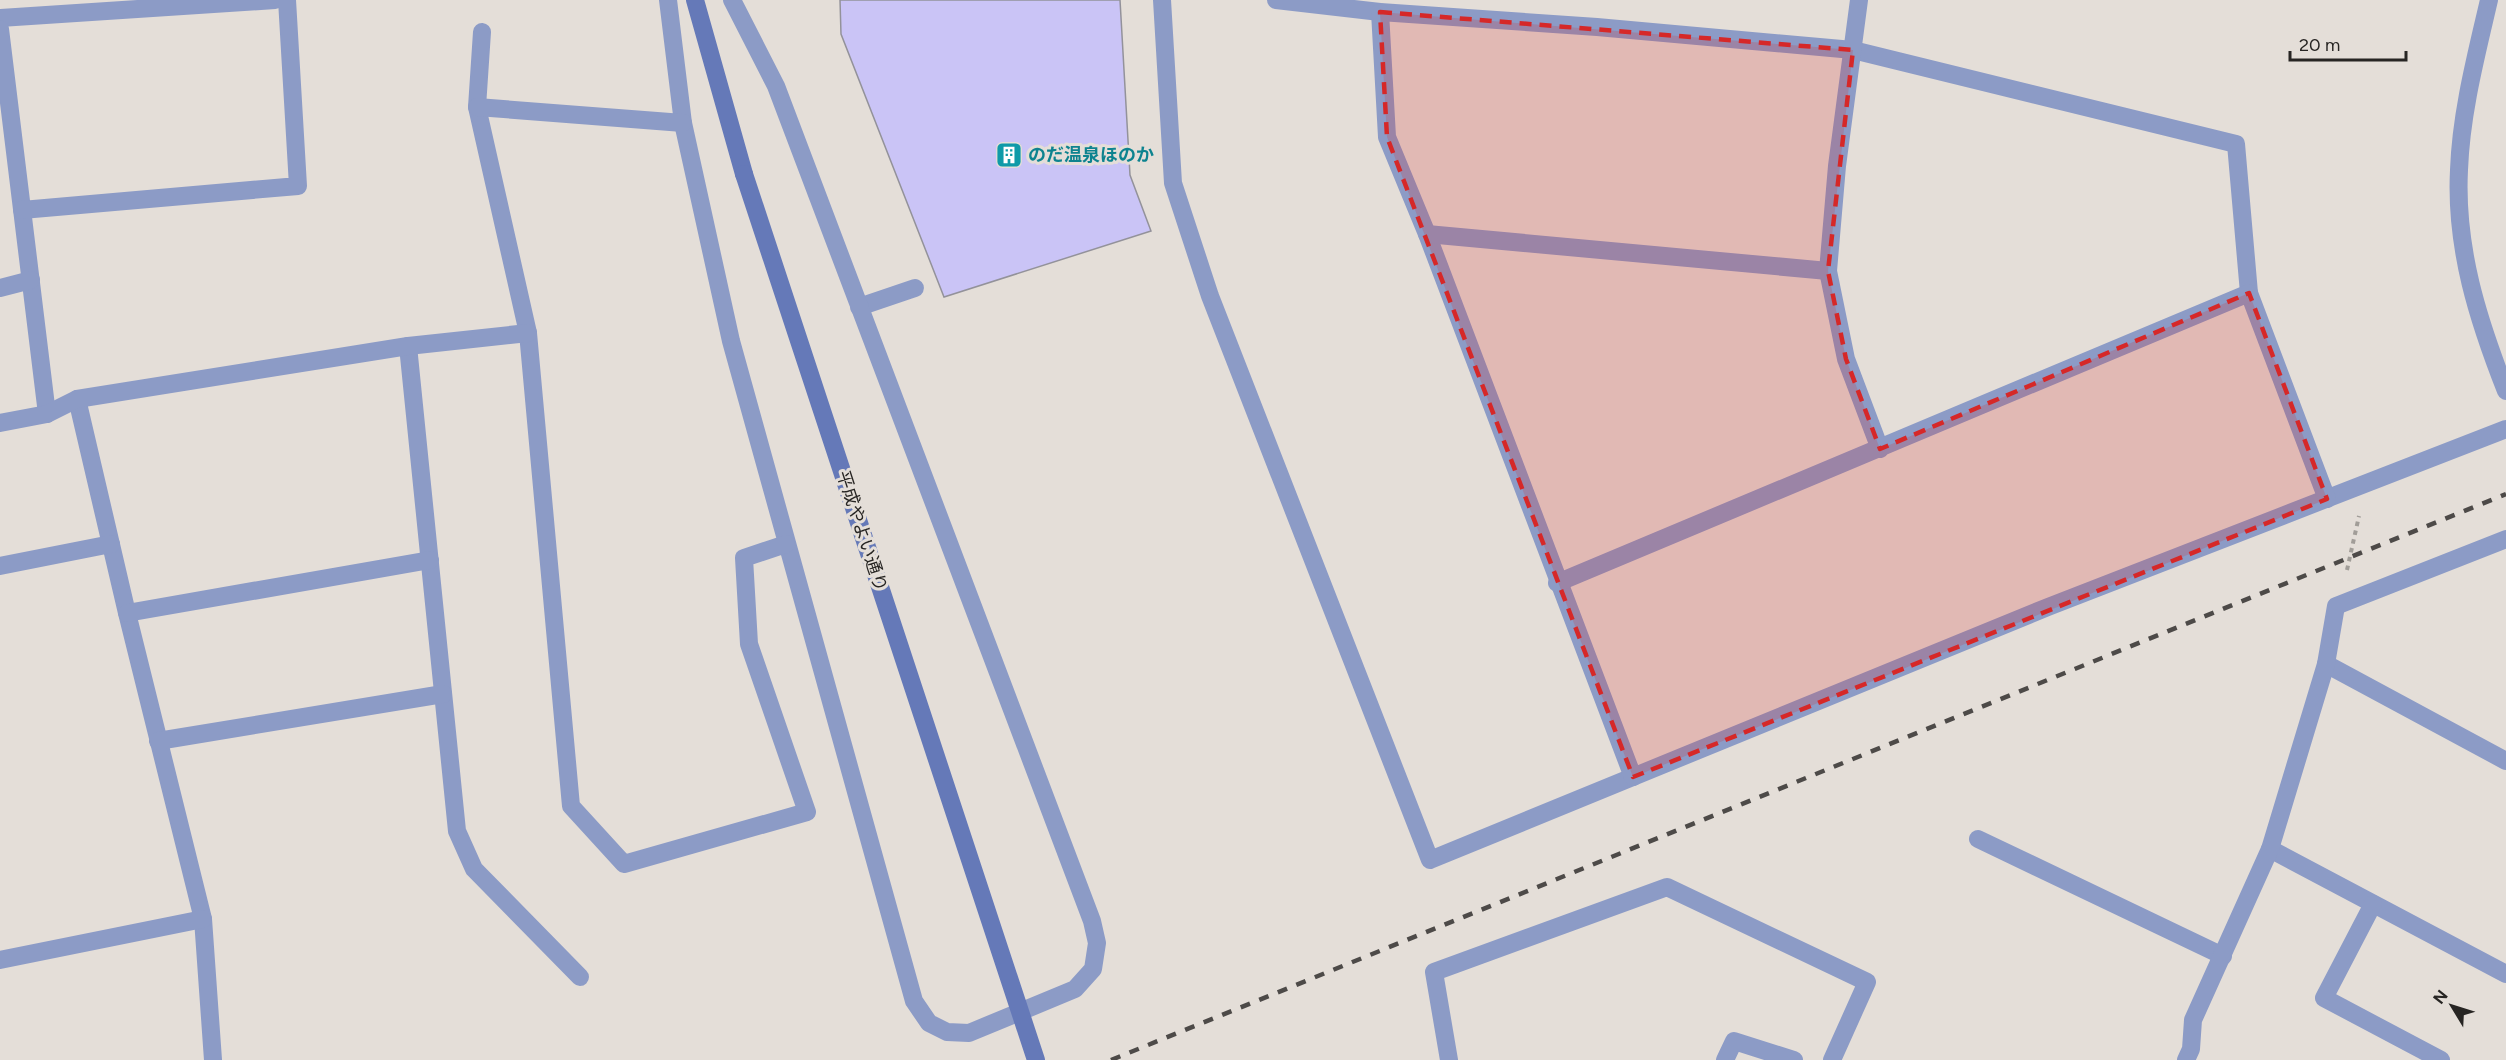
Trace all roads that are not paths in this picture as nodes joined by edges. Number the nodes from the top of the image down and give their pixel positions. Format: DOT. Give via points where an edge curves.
graph roads {
  1 [pos="275,0"];
  2 [pos="287,0"];
  3 [pos="668,0"];
  4 [pos="695,0"];
  5 [pos="732,0"];
  6 [pos="1162,0"];
  7 [pos="1276,0"];
  8 [pos="1859,0"];
  9 [pos="2489,0"];
  10 [pos="1380,12"];
  11 [pos="0,18"];
  12 [pos="0,29"];
  13 [pos="482,32"];
  14 [pos="1853,50"];
  15 [pos="477,107"];
  16 [pos="683,123"];
  17 [pos="22,210"];
  18 [pos="1427,234"];
  19 [pos="1828,270"];
  20 [pos="31,280"];
  21 [pos="0,288"];
  22 [pos="915,288"];
  23 [pos="2249,293"];
  24 [pos="859,307"];
  25 [pos="528,333"];
  26 [pos="408,346"];
  27 [pos="2506,391"];
  28 [pos="77,399"];
  29 [pos="47,414"];
  30 [pos="0,423"];
  31 [pos="2506,429"];
  32 [pos="1880,449"];
  33 [pos="2326,499"];
  34 [pos="2504,542"];
  35 [pos="111,544"];
  36 [pos="786,544"];
  37 [pos="430,560"];
  38 [pos="0,566"];
  39 [pos="1557,583"];
  40 [pos="127,613"];
  41 [pos="2326,664"];
  42 [pos="443,694"];
  43 [pos="158,741"];
  44 [pos="2506,761"];
  45 [pos="1633,777"];
  46 [pos="1978,839"];
  47 [pos="2271,849"];
  48 [pos="2373,904"];
  49 [pos="203,919"];
  50 [pos="2223,956"];
  51 [pos="0,960"];
  52 [pos="2506,974"];
  53 [pos="580,977"];
  54 [pos="213,1060"];
  55 [pos="1036,1060"];
  56 [pos="1449,1060"];
  57 [pos="1725,1060"];
  58 [pos="1794,1060"];
  59 [pos="1832,1060"];
  60 [pos="2186,1060"];
  61 [pos="2441,1060"];
  1 -- 11 [label="street"];
  2 -- 17 [label="street" via="298,186"];
  3 -- 16 [label="street"];
  4 -- 55 [label="street, 平成やよい通り, bridge" via="744,174"];
  5 -- 24 [label="street" via="776,86"];
  6 -- 45 [label="street" via="1173,183 1210,296 1430,860"];
  7 -- 10 [label="street"];
  8 -- 14 [label="street"];
  9 -- 27 [label="street" via="2464,116 2459,207 2466,267 2484,336"];
  10 -- 14 [label="street"];
  10 -- 18 [label="street" via="1387,138"];
  12 -- 17 [label="street"];
  13 -- 15 [label="street"];
  14 -- 19 [label="street"];
  14 -- 23 [label="street" via="2236,144"];
  15 -- 16 [label="street"];
  15 -- 25 [label="street"];
  16 -- 36 [label="street" via="731,341"];
  17 -- 20 [label="street"];
  18 -- 19 [label="street"];
  18 -- 39 [label="street"];
  19 -- 32 [label="street" via="1846,359"];
  20 -- 21 [label="street"];
  20 -- 29 [label="street"];
  22 -- 24 [label="street"];
  23 -- 32 [label="street"];
  23 -- 33 [label="street"];
  24 -- 36 [label="street" via="1092,921 1098,943 1093,969 1075,989 969,1033 948,1032 928,1023 914,1001"];
  25 -- 26 [label="street"];
  25 -- 36 [label="street" via="571,806 624,864 807,812 749,644 744,558"];
  26 -- 28 [label="street"];
  26 -- 37 [label="street"];
  28 -- 29 [label="street"];
  28 -- 35 [label="street"];
  29 -- 30 [label="street"];
  31 -- 33 [label="street"];
  32 -- 39 [label="street"];
  33 -- 45 [label="street"];
  34 -- 41 [label="street" via="2336,606"];
  35 -- 38 [label="street"];
  35 -- 40 [label="street"];
  37 -- 40 [label="street"];
  37 -- 42 [label="street"];
  39 -- 45 [label="street"];
  40 -- 43 [label="street"];
  41 -- 44 [label="street"];
  41 -- 47 [label="street"];
  42 -- 43 [label="street"];
  42 -- 53 [label="street" via="457,831 474,869"];
  43 -- 49 [label="street"];
  46 -- 50 [label="street"];
  47 -- 48 [label="street"];
  47 -- 50 [label="street"];
  48 -- 52 [label="street"];
  48 -- 61 [label="street" via="2325,998"];
  49 -- 51 [label="street"];
  49 -- 54 [label="street"];
  50 -- 60 [label="street" via="2193,1020 2192,1048"];
  56 -- 59 [label="street" via="1434,972 1667,886 1867,982"];
  57 -- 58 [label="street" via="1734,1041"];
}
